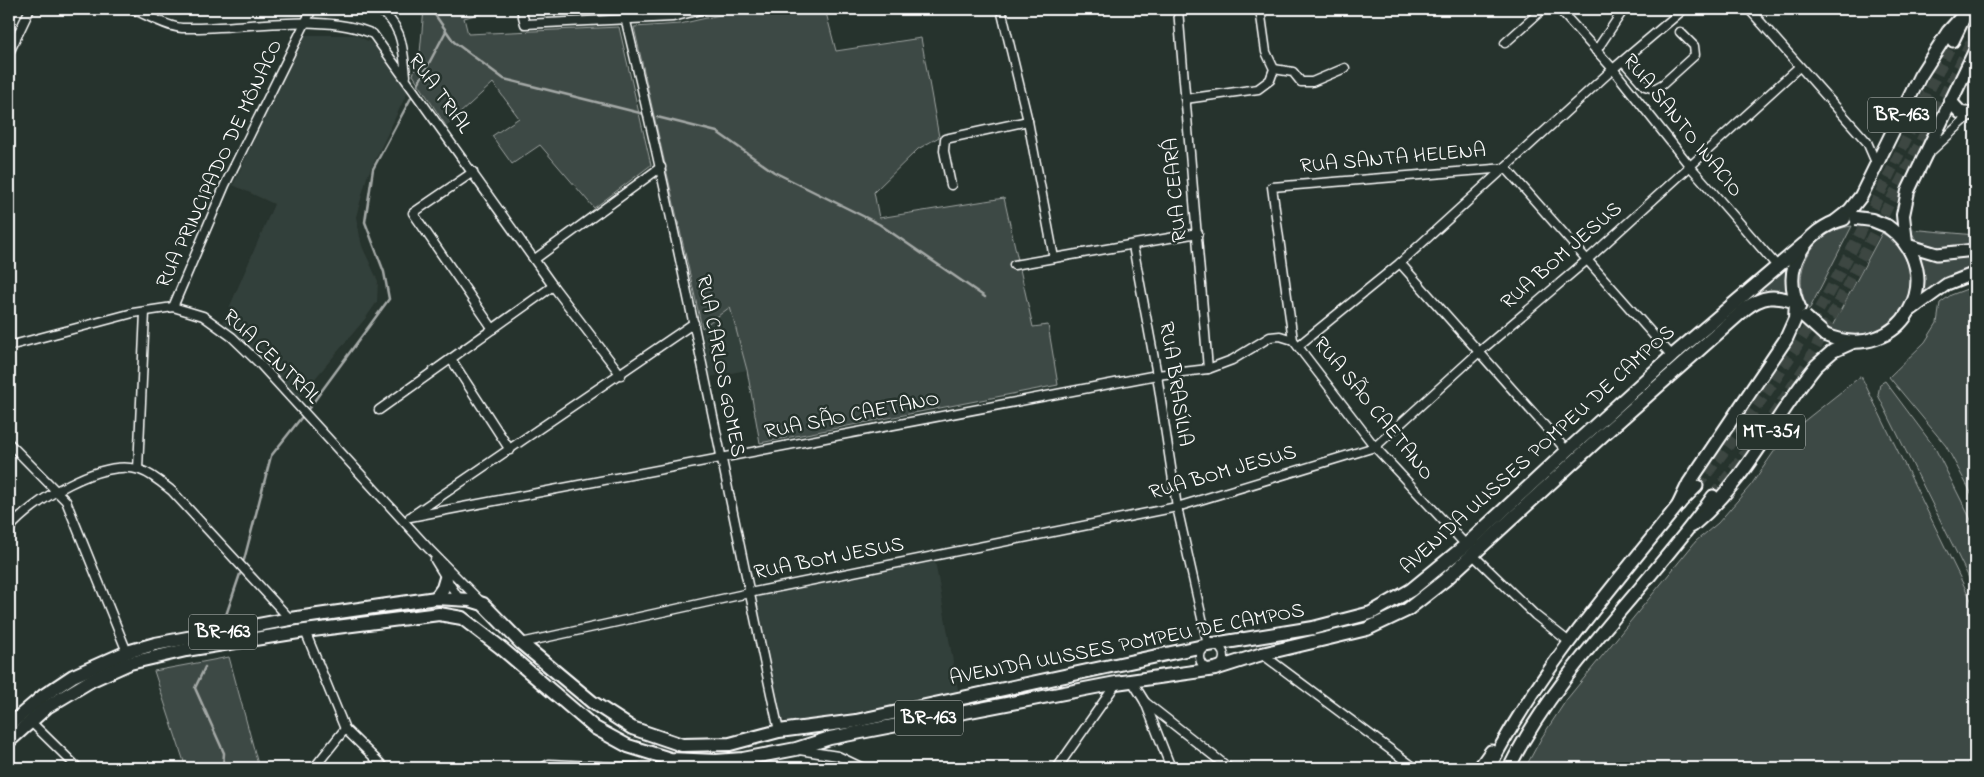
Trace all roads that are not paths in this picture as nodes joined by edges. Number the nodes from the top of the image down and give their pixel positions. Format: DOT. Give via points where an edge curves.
graph roads {
  1 [pos="30,9"];
  2 [pos="132,9"];
  3 [pos="312,9"];
  4 [pos="377,9"];
  5 [pos="521,9"];
  6 [pos="623,9"];
  7 [pos="704,9"];
  8 [pos="1001,9"];
  9 [pos="1178,9"];
  10 [pos="1260,9"];
  11 [pos="1543,9"];
  12 [pos="1559,9"];
  13 [pos="1624,9"];
  14 [pos="1684,9"];
  15 [pos="1749,9"];
  16 [pos="1968,11"];
  17 [pos="626,21"];
  18 [pos="304,23"];
  19 [pos="1680,32"];
  20 [pos="1953,41"];
  21 [pos="1505,43"];
  22 [pos="1596,51"];
  23 [pos="1975,51"];
  24 [pos="9,53"];
  25 [pos="1623,61"];
  26 [pos="1799,66"];
  27 [pos="1345,68"];
  28 [pos="1274,69"];
  29 [pos="1613,69"];
  30 [pos="406,78"];
  31 [pos="1185,99"];
  32 [pos="1950,101"];
  33 [pos="1973,112"];
  34 [pos="1028,121"];
  35 [pos="1923,159"];
  36 [pos="1689,166"];
  37 [pos="661,167"];
  38 [pos="1877,167"];
  39 [pos="1506,168"];
  40 [pos="473,172"];
  41 [pos="951,185"];
  42 [pos="1272,187"];
  43 [pos="1836,221"];
  44 [pos="1198,232"];
  45 [pos="1804,244"];
  46 [pos="1906,244"];
  47 [pos="1133,246"];
  48 [pos="1975,250"];
  49 [pos="1054,258"];
  50 [pos="535,259"];
  51 [pos="1586,260"];
  52 [pos="1400,263"];
  53 [pos="1014,265"];
  54 [pos="1777,266"];
  55 [pos="1975,274"];
  56 [pos="553,286"];
  57 [pos="1796,302"];
  58 [pos="173,308"];
  59 [pos="1911,310"];
  60 [pos="145,312"];
  61 [pos="694,323"];
  62 [pos="493,329"];
  63 [pos="1296,343"];
  64 [pos="1851,343"];
  65 [pos="9,346"];
  66 [pos="1478,353"];
  67 [pos="1672,356"];
  68 [pos="451,359"];
  69 [pos="1208,369"];
  70 [pos="621,375"];
  71 [pos="1157,376"];
  72 [pos="379,410"];
  73 [pos="9,443"];
  74 [pos="1375,447"];
  75 [pos="510,450"];
  76 [pos="1566,451"];
  77 [pos="720,458"];
  78 [pos="138,469"];
  79 [pos="1697,486"];
  80 [pos="57,490"];
  81 [pos="1712,496"];
  82 [pos="1679,504"];
  83 [pos="1177,507"];
  84 [pos="407,519"];
  85 [pos="1692,526"];
  86 [pos="9,529"];
  87 [pos="429,550"];
  88 [pos="1469,550"];
  89 [pos="446,578"];
  90 [pos="749,593"];
  91 [pos="436,598"];
  92 [pos="459,600"];
  93 [pos="483,604"];
  94 [pos="462,618"];
  95 [pos="290,620"];
  96 [pos="305,631"];
  97 [pos="1568,641"];
  98 [pos="521,643"];
  99 [pos="1208,645"];
  100 [pos="500,647"];
  101 [pos="127,652"];
  102 [pos="1262,654"];
  103 [pos="1215,670"];
  104 [pos="1132,681"];
  105 [pos="1116,683"];
  106 [pos="1534,691"];
  107 [pos="1145,702"];
  108 [pos="30,721"];
  109 [pos="9,722"];
  110 [pos="345,729"];
  111 [pos="779,731"];
  112 [pos="830,738"];
  113 [pos="9,741"];
  114 [pos="796,749"];
  115 [pos="838,756"];
  116 [pos="743,759"];
  117 [pos="78,768"];
  118 [pos="314,768"];
  119 [pos="385,768"];
  120 [pos="542,768"];
  121 [pos="638,768"];
  122 [pos="725,768"];
  123 [pos="863,768"];
  124 [pos="1057,768"];
  125 [pos="1171,768"];
  126 [pos="1229,768"];
  127 [pos="1415,768"];
  128 [pos="1480,768"];
  129 [pos="1489,768"];
  130 [pos="1509,768"];
  1 -- 24 [label="street"];
  2 -- 18 [label="street, RUA TRIAL" via="180,28"];
  3 -- 18 [label="street, RUA PRINCIPADO DE MÔNACO"];
  4 -- 30 [label="street" via="384,13 402,38"];
  5 -- 17 [label="street" via="525,24"];
  6 -- 17 [label="street, RUA CARLOS GOMES"];
  7 -- 17 [label="street" via="673,18"];
  8 -- 34 [label="street"];
  9 -- 31 [label="street, RUA CEARÁ"];
  10 -- 28 [label="street" via="1266,52"];
  11 -- 21 [label="street"];
  12 -- 22 [label="street, RUA SANTO INACIO"];
  13 -- 22 [label="street"];
  14 -- 25 [label="street"];
  15 -- 26 [label="street"];
  16 -- 20 [label="main road"];
  16 -- 38 [label="main road, BR-163" via="1948,32 1920,76"];
  17 -- 37 [label="street, RUA CARLOS GOMES"];
  18 -- 30 [label="street, RUA TRIAL" via="358,28 373,34"];
  18 -- 58 [label="street, RUA PRINCIPADO DE MÔNACO" via="225,185"];
  19 -- 25 [label="street" via="1694,46 1695,55 1654,89 1645,86"];
  22 -- 29 [label="street, RUA SANTO INACIO"];
  23 -- 32 [label="main road, BR-163"];
  25 -- 29 [label="street"];
  26 -- 36 [label="street, RUA BOM JESUS"];
  26 -- 38 [label="street" via="1867,142"];
  27 -- 28 [label="street" via="1312,82 1301,82 1293,72"];
  28 -- 31 [label="street" via="1270,80 1258,89"];
  29 -- 36 [label="street, RUA SANTO INACIO"];
  29 -- 39 [label="street"];
  30 -- 40 [label="street, RUA TRIAL"];
  31 -- 44 [label="street, RUA CEARÁ"];
  32 -- 33 [label="main road" via="1961,113"];
  32 -- 35 [label="main road, BR-163"];
  33 -- 35 [label="street"];
  34 -- 41 [label="street" via="945,139 944,151"];
  34 -- 49 [label="street"];
  35 -- 46 [label="main road, BR-163" via="1905,202"];
  36 -- 51 [label="street, RUA BOM JESUS"];
  36 -- 54 [label="street, RUA SANTO INACIO"];
  37 -- 50 [label="street"];
  37 -- 61 [label="street, RUA CARLOS GOMES"];
  38 -- 43 [label="main road, BR-163" via="1861,196"];
  39 -- 42 [label="street, RUA SANTA HELENA"];
  39 -- 51 [label="street, RUA SANTA HELENA"];
  39 -- 52 [label="street"];
  40 -- 50 [label="street, RUA TRIAL"];
  40 -- 62 [label="street" via="413,213"];
  42 -- 63 [label="street, RUA SÃO CAETANO"];
  43 -- 45 [label="main road, BR-163" via="1821,228"];
  43 -- 46 [label="main road, bridge" via="1872,220 1886,226"];
  44 -- 47 [label="street"];
  44 -- 69 [label="street, RUA CEARÁ"];
  45 -- 54 [label="main road, AVENIDA ULISSES POMPEU DE CAMPOS / BR-163"];
  45 -- 57 [label="main road" via="1793,272"];
  46 -- 48 [label="main road" via="1937,254"];
  46 -- 59 [label="main road, BR-163" via="1918,276"];
  47 -- 49 [label="street"];
  47 -- 71 [label="street, RUA BRASÍLIA"];
  49 -- 53 [label="street"];
  50 -- 56 [label="street, RUA TRIAL"];
  51 -- 66 [label="street, RUA BOM JESUS"];
  51 -- 67 [label="street, RUA SANTA HELENA"];
  52 -- 63 [label="street"];
  52 -- 66 [label="street"];
  54 -- 67 [label="main road, AVENIDA ULISSES POMPEU DE CAMPOS / BR-163"];
  55 -- 59 [label="main road" via="1947,284"];
  56 -- 62 [label="street"];
  56 -- 70 [label="street, RUA TRIAL"];
  57 -- 64 [label="main road, BR-163, bridge" via="1805,317 1825,335"];
  57 -- 82 [label="main road, MT-351" via="1795,319 1786,339 1689,483"];
  57 -- 88 [label="main road, AVENIDA ULISSES POMPEU DE CAMPOS / BR-163" via="1768,297 1752,304"];
  58 -- 60 [label="street, RUA CENTRAL"];
  58 -- 84 [label="street, RUA CENTRAL" via="203,316 232,336"];
  59 -- 64 [label="main road, BR-163" via="1886,335"];
  60 -- 65 [label="street, RUA CENTRAL"];
  60 -- 78 [label="street"];
  61 -- 70 [label="street"];
  61 -- 77 [label="street, RUA CARLOS GOMES"];
  62 -- 68 [label="street"];
  63 -- 69 [label="street, RUA SÃO CAETANO" via="1280,336 1270,336 1232,360"];
  63 -- 74 [label="street, RUA SÃO CAETANO"];
  64 -- 85 [label="main road, MT-351" via="1833,351 1816,366 1732,487"];
  66 -- 74 [label="street, RUA BOM JESUS"];
  66 -- 76 [label="street"];
  67 -- 76 [label="main road, AVENIDA ULISSES POMPEU DE CAMPOS / BR-163"];
  68 -- 72 [label="street"];
  68 -- 75 [label="street"];
  69 -- 71 [label="street, RUA SÃO CAETANO"];
  70 -- 75 [label="street"];
  71 -- 77 [label="street, RUA SÃO CAETANO"];
  71 -- 83 [label="street, RUA BRASÍLIA"];
  73 -- 80 [label="street"];
  74 -- 83 [label="street, RUA BOM JESUS"];
  74 -- 88 [label="street, RUA SÃO CAETANO"];
  75 -- 84 [label="street"];
  76 -- 88 [label="main road, AVENIDA ULISSES POMPEU DE CAMPOS / BR-163"];
  77 -- 84 [label="street, RUA SÃO CAETANO"];
  77 -- 90 [label="street, RUA CARLOS GOMES"];
  78 -- 80 [label="street" via="121,468 79,479"];
  78 -- 95 [label="street" via="172,491"];
  79 -- 82 [label="main road"];
  80 -- 86 [label="street" via="29,508"];
  80 -- 101 [label="street" via="66,501"];
  81 -- 85 [label="main road"];
  82 -- 97 [label="main road, MT-351"];
  83 -- 90 [label="street, RUA BOM JESUS"];
  83 -- 99 [label="street, RUA BRASÍLIA"];
  84 -- 87 [label="street, RUA CENTRAL"];
  85 -- 130 [label="main road, MT-351" via="1565,679"];
  87 -- 89 [label="street, RUA CENTRAL"];
  87 -- 93 [label="street, RUA CENTRAL"];
  88 -- 97 [label="street, RUA SÃO CAETANO" via="1535,615"];
  88 -- 99 [label="main road, AVENIDA ULISSES POMPEU DE CAMPOS / BR-163" via="1371,613 1313,628"];
  88 -- 102 [label="main road, AVENIDA ULISSES POMPEU DE CAMPOS / BR-163" via="1407,610 1367,630"];
  89 -- 91 [label="main road" via="444,588"];
  89 -- 92 [label="street, RUA CENTRAL"];
  90 -- 98 [label="street, RUA BOM JESUS"];
  90 -- 111 [label="street, RUA CARLOS GOMES"];
  91 -- 92 [label="main road, BR-163"];
  91 -- 95 [label="main road, BR-163"];
  92 -- 93 [label="main road, BR-163"];
  92 -- 94 [label="main road" via="458,612"];
  93 -- 98 [label="main road, AVENIDA ULISSES POMPEU DE CAMPOS / BR-163"];
  94 -- 96 [label="main road, AVENIDA ULISSES POMPEU DE CAMPOS / BR-163" via="439,614"];
  94 -- 100 [label="main road, AVENIDA ULISSES POMPEU DE CAMPOS / BR-163"];
  95 -- 101 [label="main road, BR-163"];
  96 -- 108 [label="main road, AVENIDA ULISSES POMPEU DE CAMPOS / BR-163" via="167,653 130,663 92,680"];
  96 -- 110 [label="street"];
  97 -- 106 [label="main road, MT-351"];
  98 -- 100 [label="main road" via="511,648"];
  98 -- 111 [label="main road, AVENIDA ULISSES POMPEU DE CAMPOS / BR-163" via="592,702 632,728 682,745 730,744"];
  99 -- 103 [label="street" via="1202,649 1200,660 1206,668"];
  99 -- 103 [label="street" via="1220,647 1224,653 1222,664"];
  99 -- 111 [label="main road, AVENIDA ULISSES POMPEU DE CAMPOS / BR-163" via="856,721"];
  100 -- 116 [label="main road, AVENIDA ULISSES POMPEU DE CAMPOS / BR-163" via="595,728 628,746 670,759"];
  101 -- 109 [label="main road, BR-163" via="73,676"];
  102 -- 103 [label="main road, AVENIDA ULISSES POMPEU DE CAMPOS / BR-163"];
  102 -- 127 [label="street"];
  103 -- 104 [label="main road, AVENIDA ULISSES POMPEU DE CAMPOS / BR-163"];
  104 -- 105 [label="main road, AVENIDA ULISSES POMPEU DE CAMPOS / BR-163"];
  104 -- 107 [label="street"];
  105 -- 112 [label="main road, AVENIDA ULISSES POMPEU DE CAMPOS / BR-163"];
  105 -- 124 [label="street"];
  106 -- 128 [label="main road"];
  106 -- 129 [label="main road, MT-351"];
  107 -- 125 [label="street"];
  107 -- 126 [label="street"];
  108 -- 113 [label="main road, AVENIDA ULISSES POMPEU DE CAMPOS / BR-163"];
  108 -- 117 [label="street"];
  110 -- 118 [label="street"];
  110 -- 119 [label="street"];
  111 -- 114 [label="main road" via="785,748"];
  112 -- 114 [label="main road, AVENIDA ULISSES POMPEU DE CAMPOS / BR-163"];
  112 -- 115 [label="street" via="830,747"];
  114 -- 115 [label="street"];
  114 -- 116 [label="main road, AVENIDA ULISSES POMPEU DE CAMPOS / BR-163"];
  115 -- 123 [label="street"];
  116 -- 122 [label="street"];
  120 -- 121 [label="street" via="549,764"];
}
